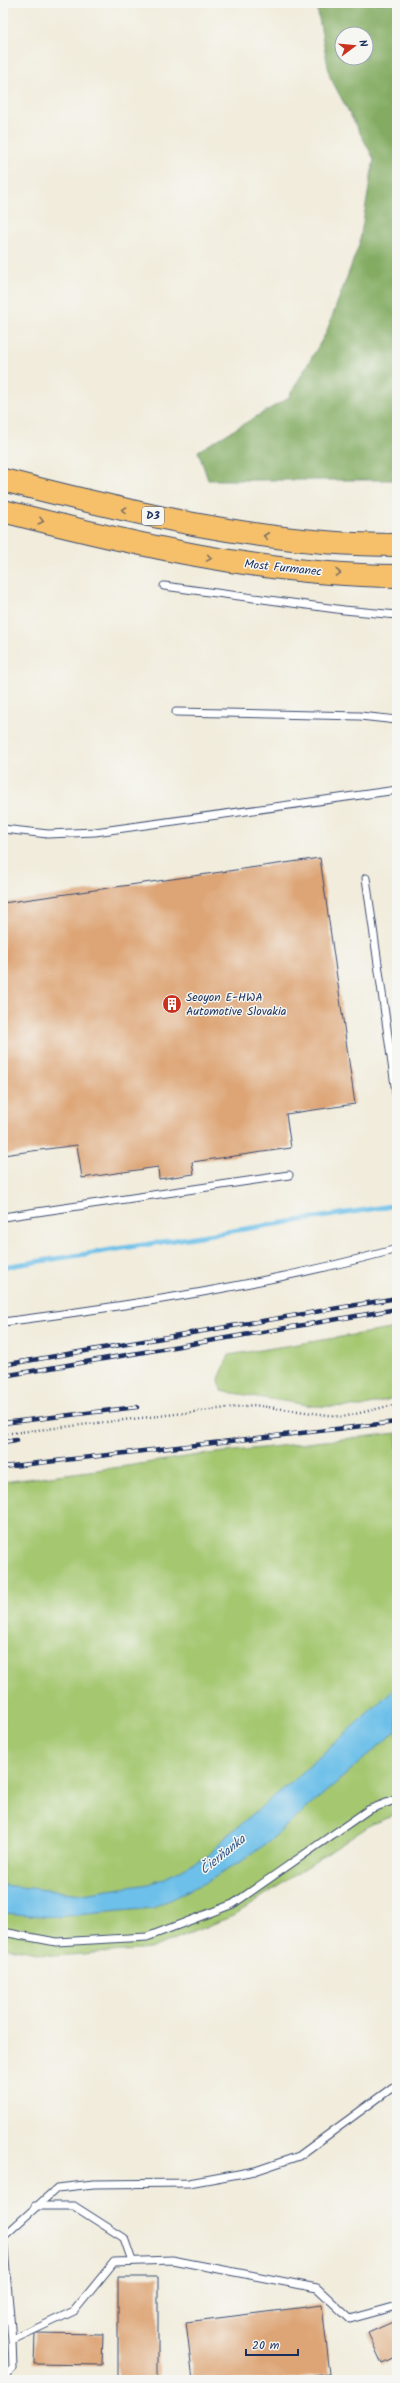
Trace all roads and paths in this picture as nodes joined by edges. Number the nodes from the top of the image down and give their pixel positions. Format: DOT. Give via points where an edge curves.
graph roads {
  1 [pos="3,480"];
  2 [pos="3,511"];
  3 [pos="397,545"];
  4 [pos="397,576"];
  5 [pos="164,586"];
  6 [pos="397,615"];
  7 [pos="176,712"];
  8 [pos="397,720"];
  9 [pos="397,790"];
  10 [pos="3,829"];
  11 [pos="366,878"];
  12 [pos="397,1100"];
  13 [pos="289,1175"];
  14 [pos="3,1217"];
  15 [pos="397,1249"];
  16 [pos="3,1322"];
  17 [pos="397,1404"];
  18 [pos="3,1434"];
  19 [pos="397,1799"];
  20 [pos="3,1932"];
  21 [pos="393,2087"];
  22 [pos="35,2206"];
  23 [pos="3,2237"];
  24 [pos="132,2261"];
  25 [pos="397,2306"];
  26 [pos="12,2340"];
  27 [pos="3,2378"];
  3 -- 1 [label="highway, D3, one-way" via="304,540 244,533 176,521"];
  2 -- 4 [label="highway, Most Furmanec, one-way" via="170,551 303,571"];
  5 -- 6 [label="lane"];
  7 -- 8 [label="lane" via="360,716"];
  9 -- 10 [label="lane" via="95,832 48,834"];
  11 -- 12 [label="lane"];
  13 -- 14 [label="lane"];
  15 -- 16 [label="lane" via="350,1262 127,1306"];
  17 -- 18 [label="path" via="343,1417 253,1405"];
  19 -- 20 [label="lane" via="368,1810 232,1904 147,1937 56,1942"];
  21 -- 22 [label="lane" via="300,2156 255,2172 189,2183 94,2184 57,2188"];
  22 -- 23 [label="lane"];
  22 -- 24 [label="lane" via="74,2206 124,2238"];
  23 -- 26 [label="lane"];
  24 -- 25 [label="lane" via="172,2260 317,2288 350,2319"];
  24 -- 26 [label="lane" via="114,2262 74,2311"];
  26 -- 27 [label="lane" via="14,2368"];
}
